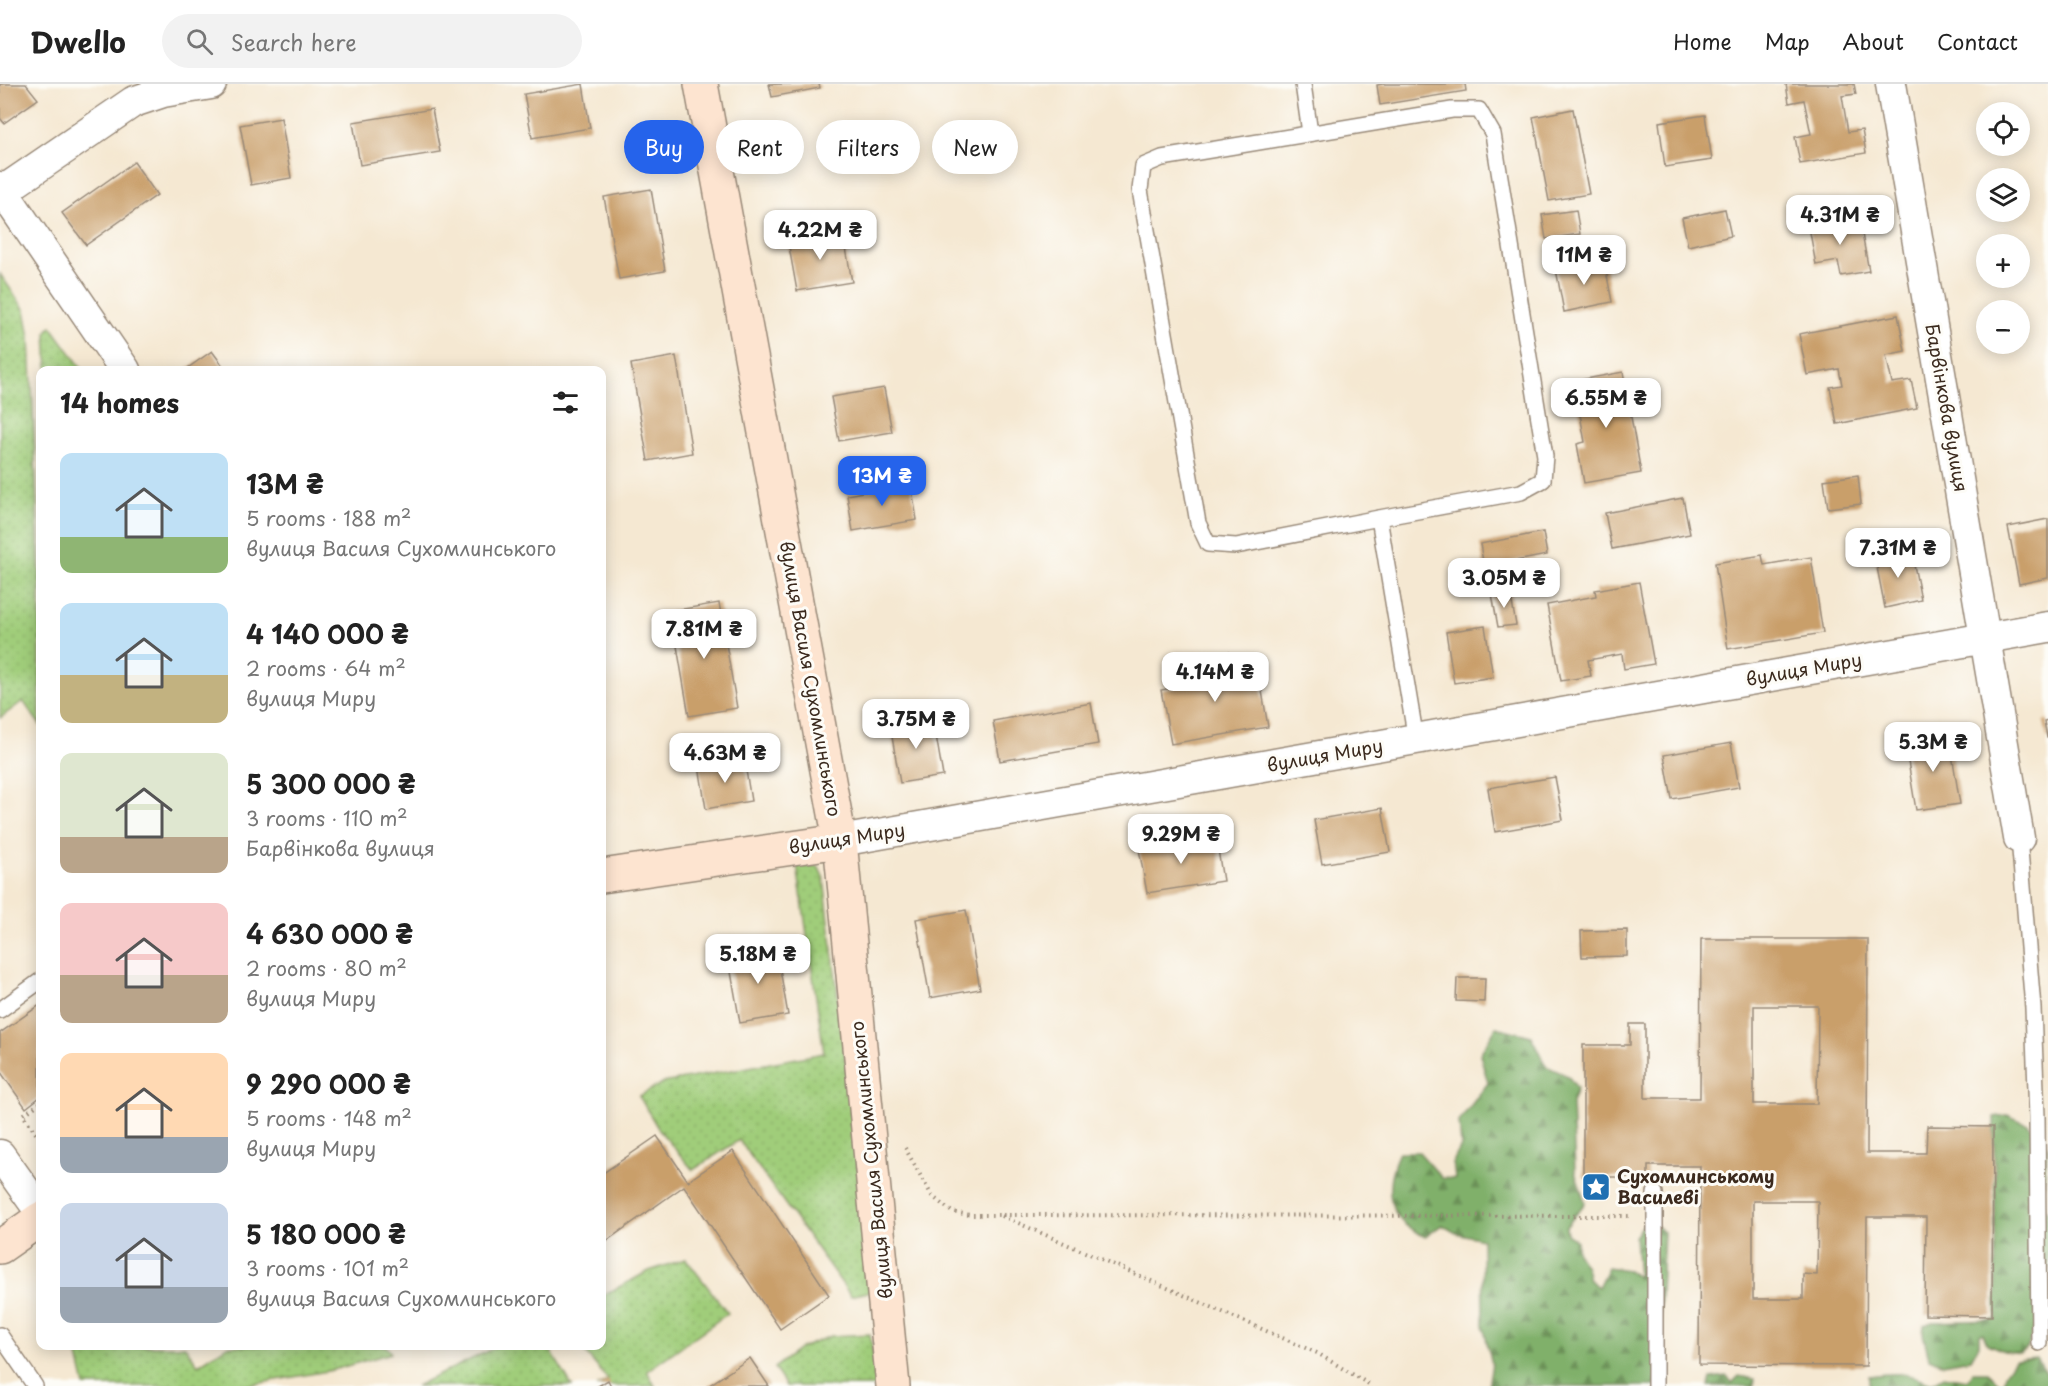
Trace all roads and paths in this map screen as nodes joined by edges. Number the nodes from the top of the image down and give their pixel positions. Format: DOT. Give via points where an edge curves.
graph roads {
  1 [pos="211,84"];
  2 [pos="701,84"];
  3 [pos="1303,84"];
  4 [pos="1891,84"];
  5 [pos="1310,133"];
  6 [pos="1,190"];
  7 [pos="121,366"];
  8 [pos="1379,518"];
  9 [pos="2048,627"];
  10 [pos="1984,638"];
  11 [pos="1416,740"];
  12 [pos="2019,838"];
  13 [pos="840,841"];
  14 [pos="606,875"];
  15 [pos="36,984"];
  16 [pos="0,1010"];
  17 [pos="36,1106"];
  18 [pos="36,1133"];
  19 [pos="903,1146"];
  20 [pos="0,1155"];
  21 [pos="1655,1192"];
  22 [pos="36,1205"];
  23 [pos="999,1215"];
  24 [pos="1655,1216"];
  25 [pos="36,1222"];
  26 [pos="0,1248"];
  27 [pos="0,1335"];
  28 [pos="2038,1343"];
  29 [pos="35,1386"];
  30 [pos="893,1386"];
  31 [pos="1372,1386"];
  32 [pos="1655,1386"];
  1 -- 6 [label="street" via="133,102"];
  2 -- 13 [label="street, вулиця Василя Сухомлинського"];
  3 -- 5 [label="lane"];
  4 -- 10 [label="street, Барвінкова вулиця"];
  5 -- 8 [label="lane" via="1452,110 1479,110 1493,135 1545,456 1544,480 1521,492"];
  5 -- 8 [label="lane" via="1162,158 1143,166 1140,190 1198,523 1208,544 1236,546"];
  6 -- 7 [label="street"];
  8 -- 11 [label="lane"];
  9 -- 10 [label="street, вулиця Миру"];
  10 -- 11 [label="street, вулиця Миру"];
  10 -- 12 [label="street, Барвінкова вулиця"];
  11 -- 13 [label="street, вулиця Миру"];
  12 -- 28 [label="lane" via="2037,1116"];
  13 -- 14 [label="street, вулиця Миру"];
  13 -- 30 [label="street, вулиця Василя Сухомлинського"];
  15 -- 16 [label="lane"];
  17 -- 18 [label="path" via="23,1115"];
  19 -- 23 [label="path" via="932,1196 952,1212"];
  20 -- 22 [label="street"];
  21 -- 24 [label="lane"];
  23 -- 24 [label="path"];
  23 -- 31 [label="path" via="1317,1353"];
  24 -- 32 [label="lane"];
  25 -- 26 [label="street"];
  27 -- 29 [label="lane"];
}
